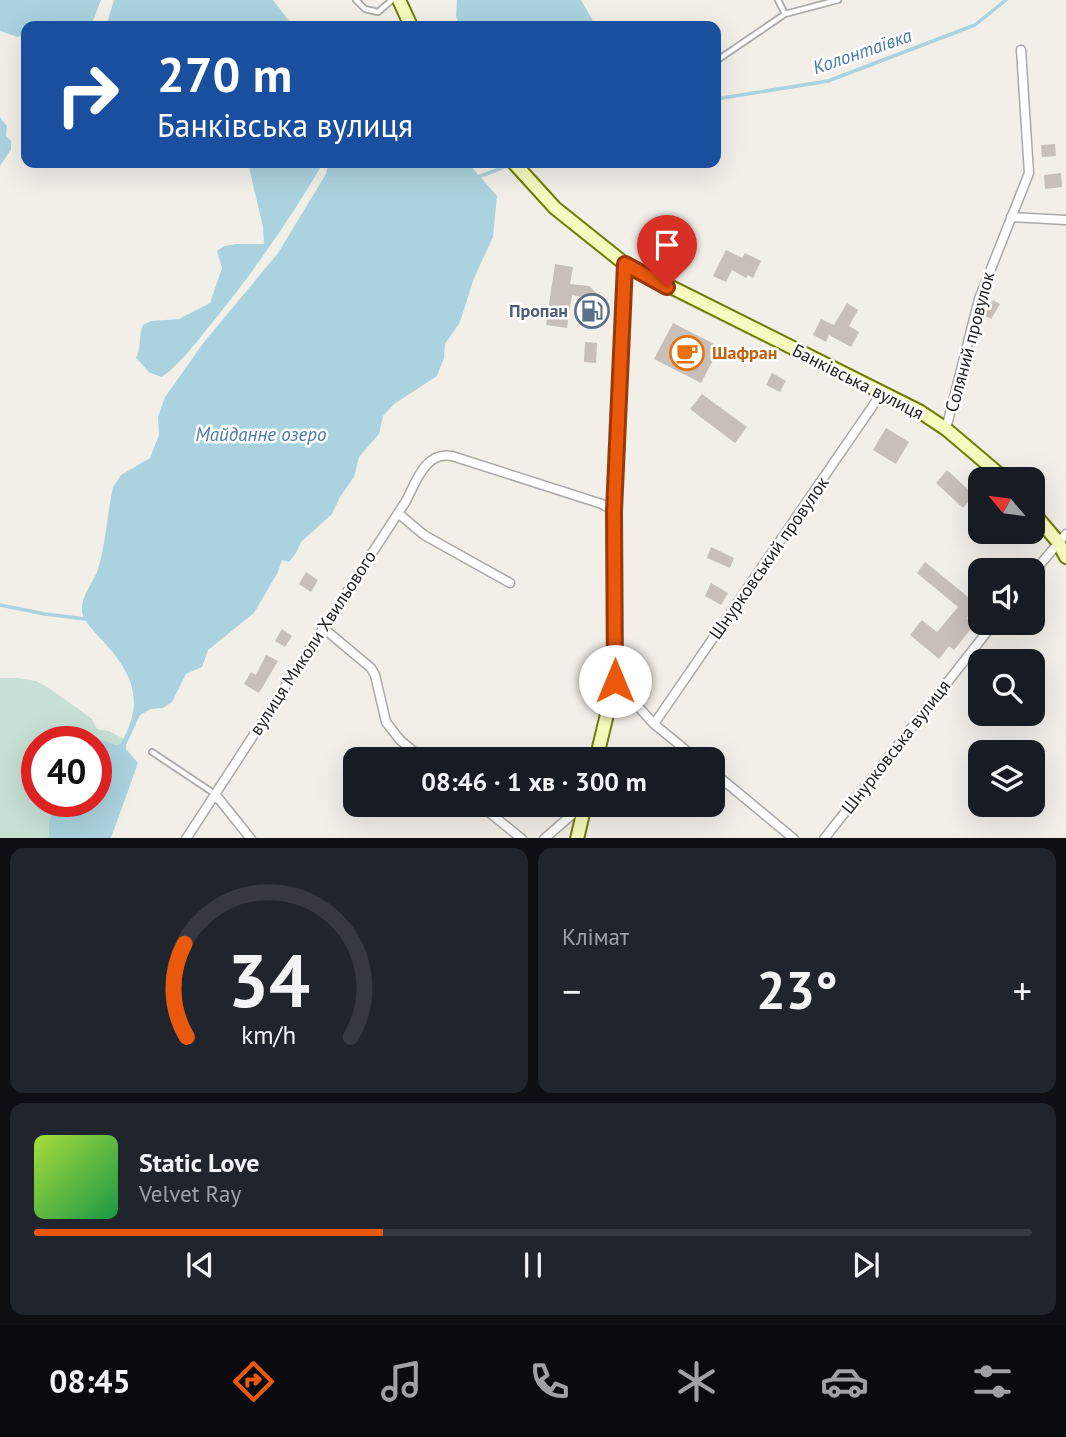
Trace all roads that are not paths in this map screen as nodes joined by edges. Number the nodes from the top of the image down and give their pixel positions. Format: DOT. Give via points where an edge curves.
graph roads {
  1 [pos="356,0"];
  2 [pos="391,0"];
  3 [pos="399,0"];
  4 [pos="778,0"];
  5 [pos="838,0"];
  6 [pos="785,14"];
  7 [pos="409,21"];
  8 [pos="1021,50"];
  9 [pos="721,58"];
  10 [pos="519,168"];
  11 [pos="1011,216"];
  12 [pos="1066,219"];
  13 [pos="625,264"];
  14 [pos="883,391"];
  15 [pos="946,429"];
  16 [pos="991,467"];
  17 [pos="614,511"];
  18 [pos="398,513"];
  19 [pos="1045,523"];
  20 [pos="1063,540"];
  21 [pos="1066,557"];
  22 [pos="1045,560"];
  23 [pos="510,583"];
  24 [pos="322,627"];
  25 [pos="985,635"];
  26 [pos="615,681"];
  27 [pos="654,724"];
  28 [pos="408,747"];
  29 [pos="599,747"];
  30 [pos="682,747"];
  31 [pos="152,752"];
  32 [pos="725,782"];
  33 [pos="215,794"];
  34 [pos="495,817"];
  35 [pos="569,817"];
  36 [pos="581,817"];
  37 [pos="186,838"];
  38 [pos="251,838"];
  39 [pos="522,838"];
  40 [pos="544,838"];
  41 [pos="577,838"];
  42 [pos="794,838"];
  43 [pos="824,838"];
  1 -- 2 [label="lane" via="365,9 378,12"];
  3 -- 7 [label="main road"];
  4 -- 6 [label="lane"];
  5 -- 6 [label="lane"];
  6 -- 9 [label="lane"];
  8 -- 11 [label="street, Соляний провулок" via="1029,173"];
  10 -- 13 [label="main road, Банківська вулиця" via="555,208"];
  11 -- 12 [label="street"];
  11 -- 15 [label="street, Соляний провулок" via="971,326"];
  13 -- 14 [label="main road, Банківська вулиця"];
  13 -- 17 [label="main road"];
  14 -- 15 [label="main road, Банківська вулиця"];
  14 -- 27 [label="street, Шнурковський провулок"];
  15 -- 16 [label="main road, Банківська вулиця"];
  17 -- 18 [label="street, вулиця Миколи Хвильового" via="443,454 424,466"];
  17 -- 26 [label="main road"];
  18 -- 23 [label="street" via="424,535"];
  18 -- 24 [label="street, вулиця Миколи Хвильового"];
  19 -- 20 [label="main road"];
  20 -- 21 [label="main road"];
  20 -- 22 [label="street"];
  24 -- 28 [label="street" via="371,668 386,722"];
  24 -- 33 [label="street, вулиця Миколи Хвильового"];
  25 -- 43 [label="street, Шнурковська вулиця"];
  26 -- 27 [label="street"];
  26 -- 29 [label="main road"];
  27 -- 30 [label="street"];
  31 -- 33 [label="lane"];
  32 -- 42 [label="street"];
  33 -- 37 [label="street, вулиця Миколи Хвильового"];
  33 -- 38 [label="street"];
  34 -- 39 [label="street"];
  35 -- 40 [label="street"];
  36 -- 41 [label="main road"];
}
